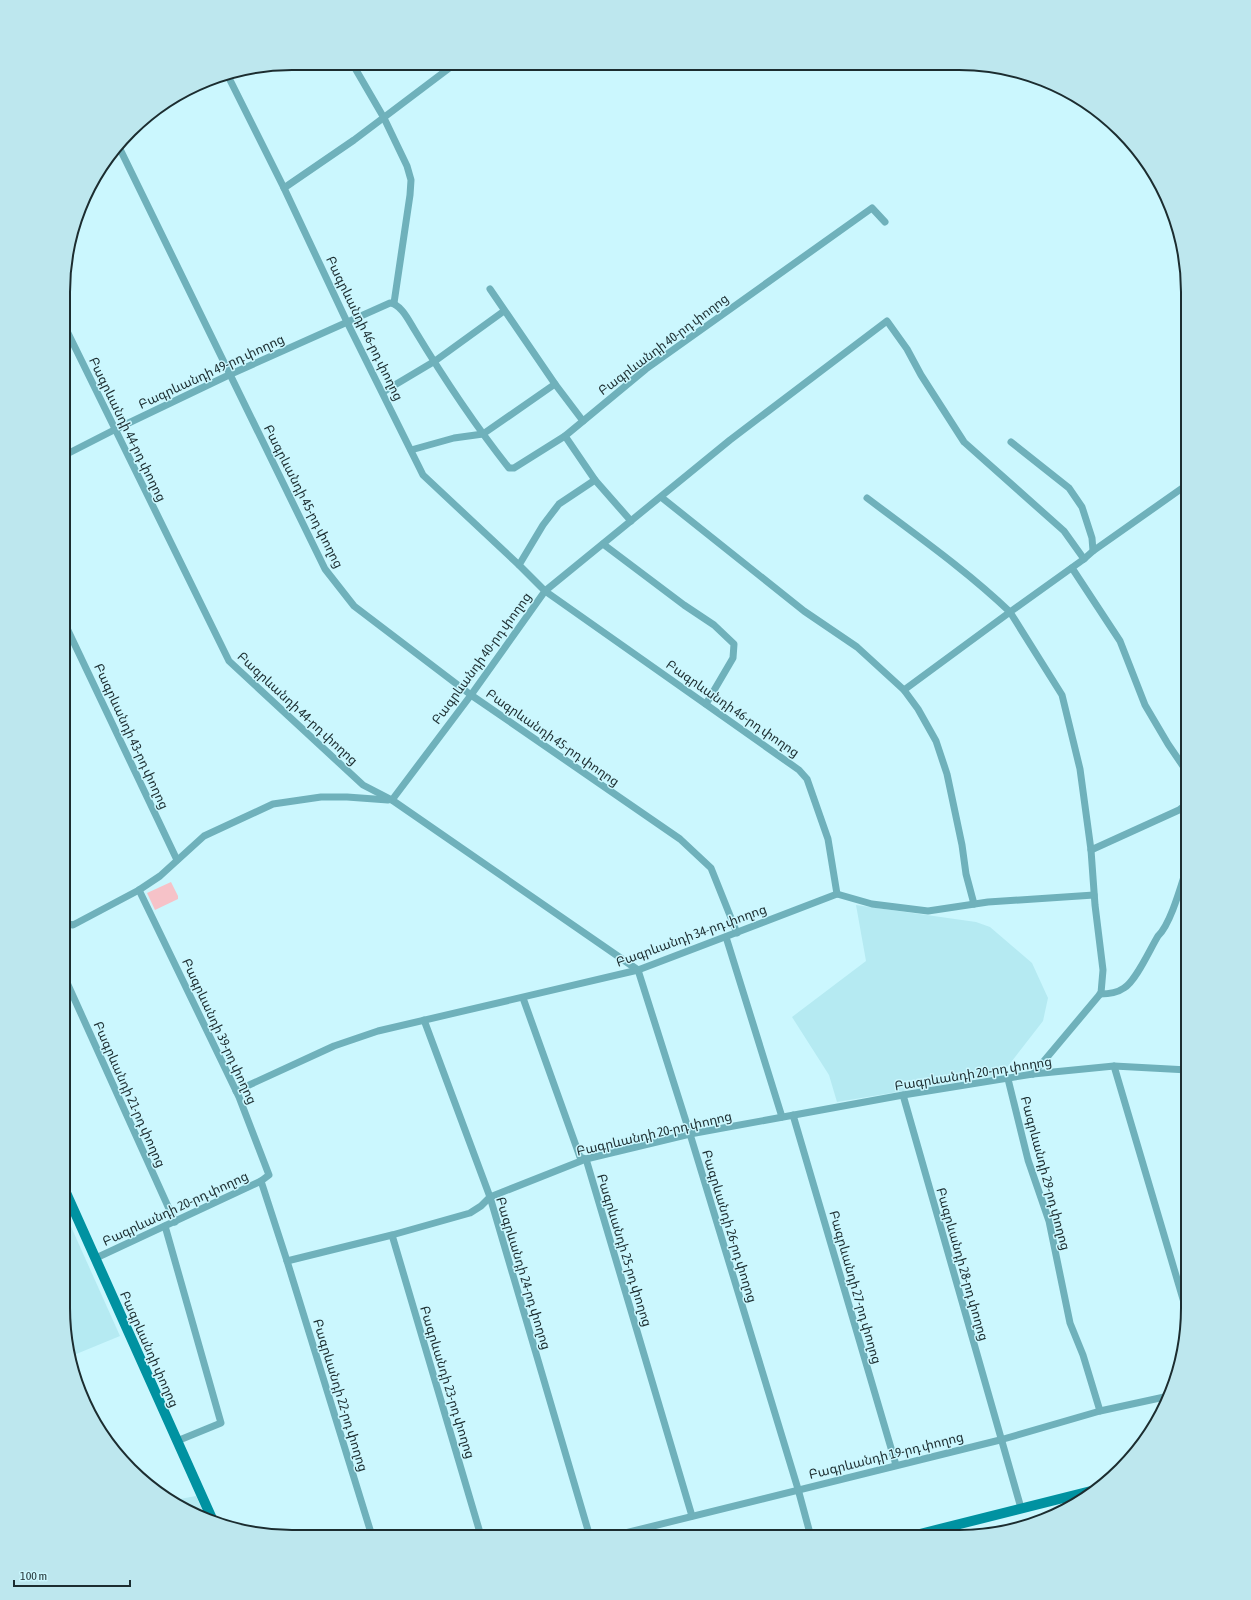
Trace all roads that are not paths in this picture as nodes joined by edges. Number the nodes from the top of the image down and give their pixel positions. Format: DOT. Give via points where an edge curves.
graph roads {
  1 [pos="356,70"];
  2 [pos="448,70"];
  3 [pos="230,80"];
  4 [pos="384,118"];
  5 [pos="121,151"];
  6 [pos="284,188"];
  7 [pos="885,222"];
  8 [pos="490,290"];
  9 [pos="394,303"];
  10 [pos="504,311"];
  11 [pos="347,322"];
  12 [pos="70,338"];
  13 [pos="435,361"];
  14 [pos="231,374"];
  15 [pos="555,384"];
  16 [pos="383,392"];
  17 [pos="583,421"];
  18 [pos="114,430"];
  19 [pos="483,434"];
  20 [pos="565,436"];
  21 [pos="1011,442"];
  22 [pos="412,450"];
  23 [pos="70,452"];
  24 [pos="595,480"];
  25 [pos="1181,489"];
  26 [pos="662,496"];
  27 [pos="867,498"];
  28 [pos="631,521"];
  29 [pos="603,544"];
  30 [pos="1093,551"];
  31 [pos="1084,559"];
  32 [pos="519,565"];
  33 [pos="1072,568"];
  34 [pos="545,591"];
  35 [pos="1010,612"];
  36 [pos="70,635"];
  37 [pos="904,690"];
  38 [pos="471,695"];
  39 [pos="706,704"];
  40 [pos="1181,763"];
  41 [pos="392,800"];
  42 [pos="1181,808"];
  43 [pos="1091,850"];
  44 [pos="177,860"];
  45 [pos="1181,884"];
  46 [pos="139,890"];
  47 [pos="837,894"];
  48 [pos="1094,895"];
  49 [pos="974,904"];
  50 [pos="70,924"];
  51 [pos="737,933"];
  52 [pos="726,937"];
  53 [pos="638,970"];
  54 [pos="70,989"];
  55 [pos="1100,994"];
  56 [pos="522,998"];
  57 [pos="424,1020"];
  58 [pos="1114,1066"];
  59 [pos="1181,1070"];
  60 [pos="1033,1074"];
  61 [pos="1008,1079"];
  62 [pos="236,1091"];
  63 [pos="902,1095"];
  64 [pos="793,1115"];
  65 [pos="782,1117"];
  66 [pos="690,1134"];
  67 [pos="586,1159"];
  68 [pos="261,1181"];
  69 [pos="490,1197"];
  70 [pos="70,1201"];
  71 [pos="175,1222"];
  72 [pos="165,1226"];
  73 [pos="392,1235"];
  74 [pos="96,1258"];
  75 [pos="287,1261"];
  76 [pos="1181,1292"];
  77 [pos="1162,1398"];
  78 [pos="1100,1411"];
  79 [pos="1000,1440"];
  80 [pos="177,1441"];
  81 [pos="896,1465"];
  82 [pos="798,1489"];
  83 [pos="1082,1493"];
  84 [pos="1021,1508"];
  85 [pos="210,1514"];
  86 [pos="692,1516"];
  87 [pos="370,1530"];
  88 [pos="479,1530"];
  89 [pos="588,1530"];
  90 [pos="634,1530"];
  91 [pos="808,1530"];
  92 [pos="932,1530"];
  1 -- 4 [label="street"];
  2 -- 4 [label="street"];
  3 -- 6 [label="street, Բագրևանդի 46-րդ փողոց"];
  4 -- 6 [label="street"];
  4 -- 9 [label="street" via="411,180"];
  5 -- 14 [label="street, Բագրևանդի 45-րդ փողոց"];
  6 -- 11 [label="street, Բագրևանդի 46-րդ փողոց"];
  7 -- 17 [label="street, Բագրևանդի 40-րդ փողոց" via="872,208 646,369"];
  8 -- 10 [label="street"];
  9 -- 11 [label="street, Բագրևանդի 49-րդ փողոց" via="386,304"];
  9 -- 13 [label="street"];
  10 -- 13 [label="street"];
  10 -- 15 [label="street"];
  11 -- 14 [label="street, Բագրևանդի 49-րդ փողոց"];
  11 -- 16 [label="street, Բագրևանդի 46-րդ փողոց"];
  12 -- 18 [label="street, Բագրևանդի 44-րդ փողոց"];
  13 -- 16 [label="street"];
  13 -- 19 [label="street"];
  14 -- 18 [label="street, Բագրևանդի 49-րդ փողոց"];
  14 -- 38 [label="street, Բագրևանդի 45-րդ փողոց" via="325,569 354,606"];
  15 -- 17 [label="street"];
  15 -- 19 [label="street"];
  16 -- 22 [label="street, Բագրևանդի 46-րդ փողոց"];
  17 -- 20 [label="street, Բագրևանդի 40-րդ փողոց"];
  18 -- 23 [label="street, Բագրևանդի 49-րդ փողոց"];
  18 -- 41 [label="street, Բագրևանդի 44-րդ փողոց" via="229,661 363,784"];
  19 -- 20 [label="street, Բագրևանդի 40-րդ փողոց" via="509,468 514,468"];
  19 -- 22 [label="street" via="454,438"];
  20 -- 24 [label="street"];
  21 -- 30 [label="street" via="1069,488 1082,507 1092,538"];
  22 -- 32 [label="street, Բագրևանդի 46-րդ փողոց" via="423,475"];
  24 -- 28 [label="street"];
  24 -- 32 [label="street" via="559,504"];
  25 -- 30 [label="street"];
  26 -- 28 [label="street"];
  26 -- 31 [label="street" via="730,440 887,321 964,442 1064,531"];
  26 -- 37 [label="street" via="804,611 857,647"];
  27 -- 35 [label="street" via="959,566"];
  28 -- 29 [label="street"];
  29 -- 34 [label="street"];
  29 -- 39 [label="street" via="714,625 734,644 733,658"];
  30 -- 31 [label="street"];
  31 -- 33 [label="street"];
  32 -- 34 [label="street, Բագրևանդի 40-րդ փողոց"];
  33 -- 35 [label="street"];
  33 -- 40 [label="street" via="1120,641 1145,705"];
  34 -- 38 [label="street, Բագրևանդի 40-րդ փողոց"];
  34 -- 39 [label="street, Բագրևանդի 46-րդ փողոց"];
  35 -- 37 [label="street"];
  35 -- 43 [label="street" via="1062,695 1080,769"];
  36 -- 44 [label="street, Բագրևանդի 43-րդ փողոց"];
  37 -- 49 [label="street" via="936,741 947,774"];
  38 -- 41 [label="street, Բագրևանդի 40-րդ փողոց"];
  38 -- 51 [label="street, Բագրևանդի 45-րդ փողոց" via="680,839 711,868"];
  39 -- 47 [label="street, Բագրևանդի 46-րդ փողոց" via="799,770 806,779 828,839"];
  41 -- 44 [label="street" via="321,797 273,804 204,836"];
  41 -- 53 [label="street, Բագրևանդի 44-րդ փողոց"];
  42 -- 43 [label="street"];
  43 -- 48 [label="street"];
  44 -- 46 [label="street" via="160,876"];
  45 -- 55 [label="street" via="1163,931 1135,977 1125,988 1109,994"];
  46 -- 50 [label="street"];
  46 -- 62 [label="street, Բագրևանդի 39-րդ փողոց"];
  47 -- 49 [label="street" via="872,904 928,911"];
  47 -- 51 [label="street, Բագրևանդի 34-րդ փողոց"];
  48 -- 49 [label="street"];
  48 -- 55 [label="street" via="1103,970"];
  51 -- 52 [label="street, Բագրևանդի 34-րդ փողոց"];
  52 -- 53 [label="street, Բագրևանդի 34-րդ փողոց"];
  52 -- 65 [label="street"];
  53 -- 56 [label="street, Բագրևանդի 34-րդ փողոց"];
  53 -- 66 [label="street, Բագրևանդի 26-րդ փողոց"];
  54 -- 71 [label="street, Բագրևանդի 21-րդ փողոց"];
  55 -- 60 [label="street"];
  56 -- 57 [label="street, Բագրևանդի 34-րդ փողոց"];
  56 -- 67 [label="street, Բագրևանդի 25-րդ փողոց" via="580,1157"];
  57 -- 62 [label="street, Բագրևանդի 34-րդ փողոց" via="378,1031 334,1046"];
  57 -- 69 [label="street, Բագրևանդի 24-րդ փողոց"];
  58 -- 59 [label="street, Բագրևանդի 20-րդ փողոց"];
  58 -- 60 [label="street, Բագրևանդի 20-րդ փողոց"];
  58 -- 76 [label="street"];
  60 -- 61 [label="street, Բագրևանդի 20-րդ փողոց"];
  61 -- 63 [label="street, Բագրևանդի 20-րդ փողոց"];
  61 -- 78 [label="street, Բագրևանդի 29-րդ փողոց" via="1028,1160 1049,1221 1070,1323"];
  62 -- 68 [label="street, Բագրևանդի 39-րդ փողոց" via="270,1175"];
  63 -- 64 [label="street, Բագրևանդի 20-րդ փողոց"];
  63 -- 79 [label="street, Բագրևանդի 28-րդ փողոց"];
  64 -- 65 [label="street, Բագրևանդի 20-րդ փողոց"];
  64 -- 81 [label="street, Բագրևանդի 27-րդ փողոց"];
  65 -- 66 [label="street, Բագրևանդի 20-րդ փողոց"];
  66 -- 67 [label="street, Բագրևանդի 20-րդ փողոց"];
  66 -- 82 [label="street, Բագրևանդի 26-րդ փողոց"];
  67 -- 69 [label="street, Բագրևանդի 20-րդ փողոց"];
  67 -- 86 [label="street, Բագրևանդի 25-րդ փողոց"];
  68 -- 71 [label="street, Բագրևանդի 20-րդ փողոց"];
  68 -- 75 [label="street, Բագրևանդի 20-րդ փողոց"];
  69 -- 73 [label="street, Բագրևանդի 20-րդ փողոց" via="470,1213"];
  69 -- 89 [label="street, Բագրևանդի 24-րդ փողոց"];
  70 -- 74 [label="main road, Բագրևանդի փողոց"];
  71 -- 72 [label="street, Բագրևանդի 20-րդ փողոց"];
  72 -- 74 [label="street, Բագրևանդի 20-րդ փողոց"];
  72 -- 80 [label="street" via="221,1423"];
  73 -- 75 [label="street, Բագրևանդի 20-րդ փողոց"];
  73 -- 88 [label="street, Բագրևանդի 23-րդ փողոց"];
  74 -- 80 [label="main road, Բագրևանդի փողոց"];
  75 -- 87 [label="street, Բագրևանդի 22-րդ փողոց"];
  77 -- 78 [label="street, Բագրևանդի 19-րդ փողոց"];
  78 -- 79 [label="street, Բագրևանդի 19-րդ փողոց"];
  79 -- 81 [label="street, Բագրևանդի 19-րդ փողոց"];
  79 -- 84 [label="street, Բագրևանդի 28-րդ փողոց"];
  80 -- 85 [label="main road, Բագրևանդի փողոց"];
  81 -- 82 [label="street, Բագրևանդի 19-րդ փողոց"];
  82 -- 86 [label="street, Բագրևանդի 19-րդ փողոց"];
  82 -- 91 [label="street, Բագրևանդի 26-րդ փողոց"];
  83 -- 84 [label="main road"];
  84 -- 92 [label="main road"];
  86 -- 90 [label="street, Բագրևանդի 19-րդ փողոց"];
}
